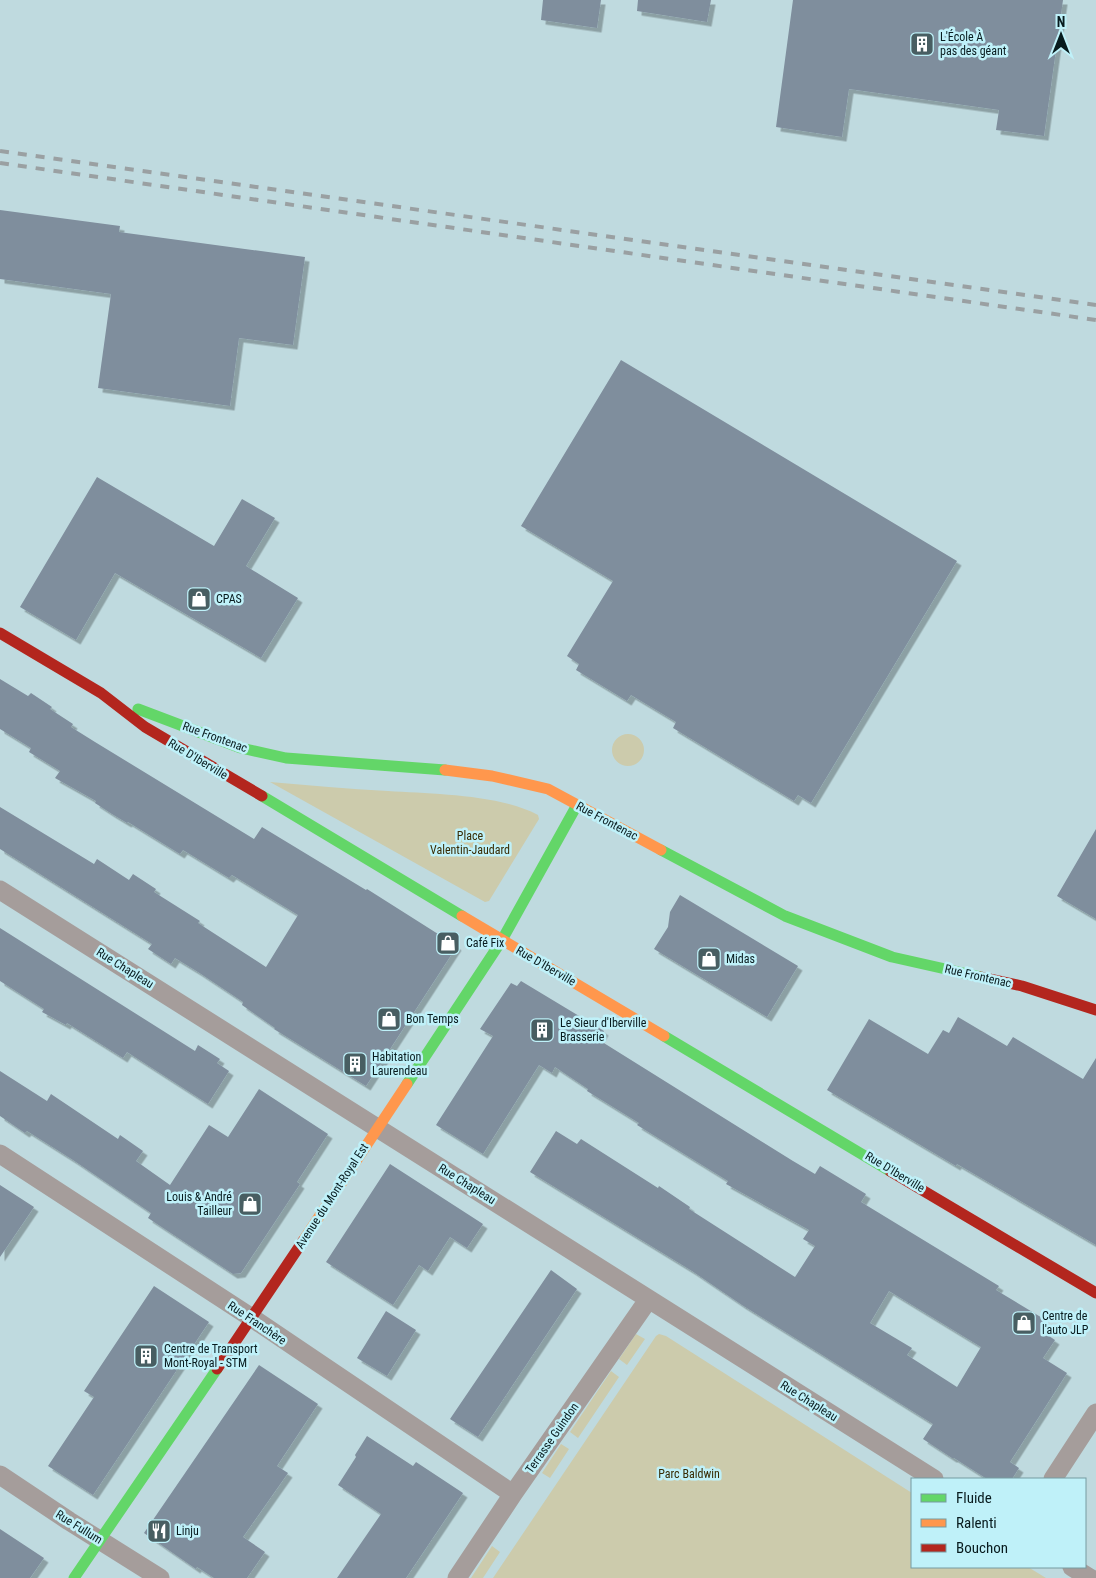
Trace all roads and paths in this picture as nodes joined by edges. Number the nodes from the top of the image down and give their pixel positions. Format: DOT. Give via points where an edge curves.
graph roads {
  1 [pos="0,633"];
  2 [pos="101,693"];
  3 [pos="577,804"];
  4 [pos="0,890"];
  5 [pos="502,940"];
  6 [pos="1096,1010"];
  7 [pos="377,1128"];
  8 [pos="0,1154"];
  9 [pos="1096,1293"];
  10 [pos="648,1300"];
  11 [pos="252,1318"];
  12 [pos="1096,1413"];
  13 [pos="0,1475"];
  14 [pos="932,1478"];
  15 [pos="1054,1478"];
  16 [pos="513,1494"];
  17 [pos="100,1540"];
  18 [pos="1074,1568"];
  19 [pos="74,1578"];
  20 [pos="160,1578"];
  21 [pos="457,1578"];
  22 [pos="1090,1578"];
  1 -- 2 [label="main road, Rue D'Iberville"];
  2 -- 3 [label="main road, Rue Frontenac" via="241,748 286,758 492,776 548,789"];
  2 -- 5 [label="main road, Rue D'Iberville" via="145,727"];
  3 -- 5 [label="main road, Avenue du Mont-Royal Est"];
  3 -- 6 [label="main road, Rue Frontenac" via="785,916 892,957 1022,986"];
  4 -- 7 [label="street, Rue Chapleau"];
  5 -- 7 [label="main road, Avenue du Mont-Royal Est"];
  5 -- 9 [label="main road, Rue D'Iberville"];
  7 -- 10 [label="street, Rue Chapleau"];
  7 -- 11 [label="main road, Avenue du Mont-Royal Est"];
  8 -- 11 [label="street, Rue Franchère"];
  10 -- 14 [label="street, Rue Chapleau"];
  10 -- 16 [label="street, Terrasse Guindon"];
  11 -- 16 [label="street, Rue Franchère"];
  11 -- 17 [label="main road, Avenue du Mont-Royal Est"];
  12 -- 15 [label="street"];
  13 -- 17 [label="street, Rue Fullum"];
  16 -- 21 [label="street, Terrasse Guindon"];
  17 -- 19 [label="main road, Avenue du Mont-Royal Est"];
  17 -- 20 [label="street, Rue Fullum"];
  18 -- 22 [label="street"];
}
